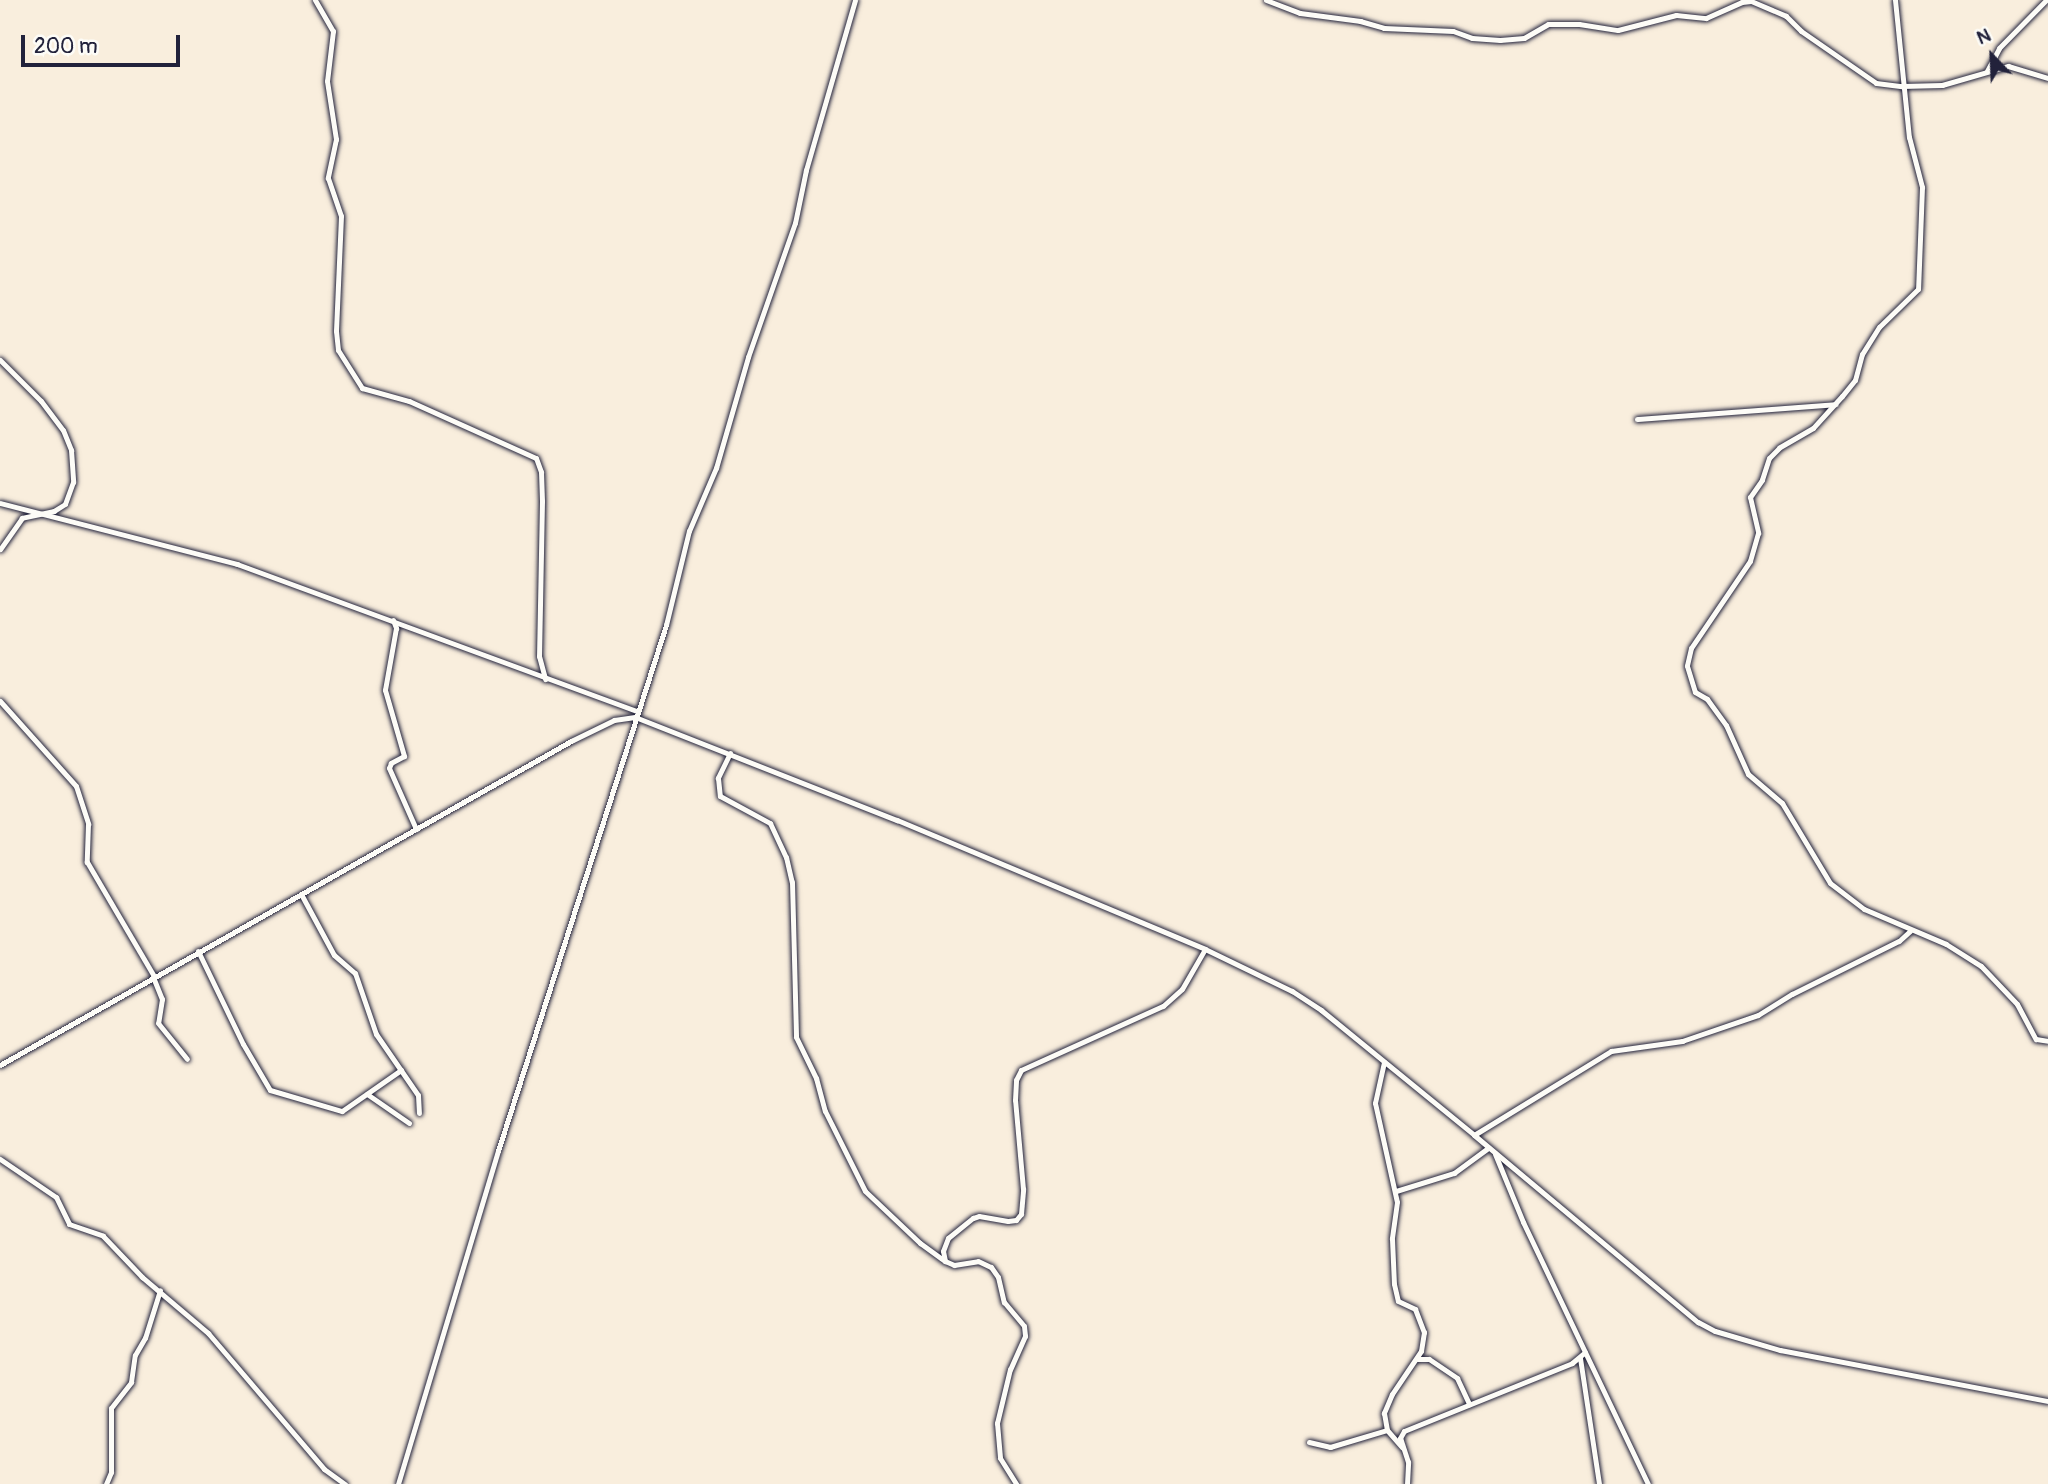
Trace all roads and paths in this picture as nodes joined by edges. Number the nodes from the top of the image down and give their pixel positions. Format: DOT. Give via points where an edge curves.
graph roads {
  1 [pos="315,0"];
  2 [pos="855,0"];
  3 [pos="1266,0"];
  4 [pos="1895,0"];
  5 [pos="2046,0"];
  6 [pos="1987,71"];
  7 [pos="2048,78"];
  8 [pos="1902,86"];
  9 [pos="0,360"];
  10 [pos="1835,404"];
  11 [pos="1637,419"];
  12 [pos="0,503"];
  13 [pos="47,513"];
  14 [pos="0,549"];
  15 [pos="393,620"];
  16 [pos="545,679"];
  17 [pos="0,701"];
  18 [pos="636,714"];
  19 [pos="730,753"];
  20 [pos="416,829"];
  21 [pos="301,894"];
  22 [pos="1910,931"];
  23 [pos="1205,949"];
  24 [pos="198,951"];
  25 [pos="153,977"];
  26 [pos="2048,1041"];
  27 [pos="187,1059"];
  28 [pos="1384,1062"];
  29 [pos="0,1065"];
  30 [pos="401,1070"];
  31 [pos="367,1094"];
  32 [pos="419,1113"];
  33 [pos="409,1123"];
  34 [pos="1474,1135"];
  35 [pos="1488,1147"];
  36 [pos="1495,1154"];
  37 [pos="0,1158"];
  38 [pos="1396,1191"];
  39 [pos="945,1261"];
  40 [pos="160,1290"];
  41 [pos="1423,1344"];
  42 [pos="1585,1352"];
  43 [pos="1580,1358"];
  44 [pos="1417,1359"];
  45 [pos="1429,1359"];
  46 [pos="2048,1401"];
  47 [pos="1469,1404"];
  48 [pos="1387,1430"];
  49 [pos="1309,1442"];
  50 [pos="1402,1447"];
  51 [pos="106,1484"];
  52 [pos="345,1484"];
  53 [pos="398,1484"];
  54 [pos="1016,1484"];
  55 [pos="1408,1484"];
  56 [pos="1599,1484"];
  57 [pos="1648,1484"];
  1 -- 16 [label="street" via="333,31 327,81 336,139 328,178 341,216 338,350 362,388 409,401 536,458 542,502 539,662"];
  2 -- 18 [label="street" via="795,223 748,357 716,468 689,531 666,625"];
  3 -- 8 [label="street" via="1300,13 1384,28 1453,31 1500,40 1524,38 1549,24 1618,30 1676,15 1706,18 1751,1 1786,16 1868,80"];
  4 -- 8 [label="street"];
  5 -- 6 [label="street" via="1999,48"];
  6 -- 7 [label="street" via="2013,66"];
  6 -- 8 [label="street" via="1949,83"];
  8 -- 10 [label="street" via="1910,146 1922,187 1919,285 1917,292 1886,318 1862,354 1855,380"];
  9 -- 13 [label="street" via="41,401 69,444 71,493 65,504"];
  10 -- 11 [label="street"];
  10 -- 22 [label="street" via="1813,428 1769,458 1749,501 1758,533 1750,561 1691,648 1687,666 1695,692 1711,703 1726,725 1748,774 1782,803 1830,883 1864,909"];
  12 -- 13 [label="street"];
  13 -- 14 [label="street" via="22,518"];
  13 -- 15 [label="street" via="237,564"];
  15 -- 16 [label="street"];
  15 -- 20 [label="street" via="396,628 386,690 404,756 389,768"];
  16 -- 18 [label="street"];
  17 -- 25 [label="street" via="76,786 88,824 87,862"];
  18 -- 19 [label="street"];
  18 -- 20 [label="street" via="595,728"];
  18 -- 53 [label="street"];
  19 -- 23 [label="street"];
  19 -- 39 [label="street" via="718,778 720,796 769,823 790,869 796,1037 825,1111 868,1196"];
  20 -- 21 [label="street"];
  21 -- 24 [label="street"];
  21 -- 30 [label="street" via="334,955 355,973 371,1025"];
  22 -- 26 [label="street" via="1945,944 1981,966 2017,1004 2036,1039"];
  22 -- 34 [label="street" via="1899,942 1758,1014 1682,1041 1604,1054"];
  23 -- 28 [label="street" via="1292,991"];
  23 -- 39 [label="street" via="1182,989 1163,1006 1021,1070 1015,1100 1021,1214 1008,1221 973,1219 948,1238"];
  24 -- 25 [label="street"];
  24 -- 31 [label="street" via="270,1090 338,1112"];
  25 -- 27 [label="street" via="162,999 158,1023"];
  25 -- 29 [label="street"];
  28 -- 34 [label="street"];
  28 -- 38 [label="street" via="1376,1112"];
  30 -- 31 [label="street"];
  30 -- 32 [label="street" via="420,1100"];
  31 -- 33 [label="street"];
  34 -- 35 [label="street"];
  35 -- 36 [label="street"];
  35 -- 38 [label="street" via="1454,1173"];
  36 -- 42 [label="street"];
  36 -- 46 [label="street" via="1698,1322 1715,1331 1780,1350"];
  37 -- 40 [label="street" via="56,1197 69,1224 103,1236"];
  38 -- 41 [label="street" via="1392,1239 1395,1292 1398,1301 1418,1314"];
  39 -- 54 [label="street" via="954,1265 978,1261 991,1267 1004,1302 1024,1326 1025,1336 1010,1369 997,1423 1000,1458"];
  40 -- 51 [label="street" via="135,1355 131,1381 111,1408 111,1472"];
  40 -- 52 [label="street" via="220,1344 315,1458"];
  41 -- 44 [label="street"];
  41 -- 45 [label="street"];
  42 -- 43 [label="street"];
  42 -- 57 [label="street"];
  43 -- 47 [label="street"];
  43 -- 56 [label="street"];
  44 -- 45 [label="street"];
  44 -- 48 [label="street" via="1387,1404 1383,1419"];
  45 -- 47 [label="street" via="1457,1378"];
  47 -- 50 [label="street" via="1404,1431"];
  48 -- 49 [label="street" via="1330,1447"];
  48 -- 50 [label="street"];
  50 -- 55 [label="street" via="1408,1462"];
}
